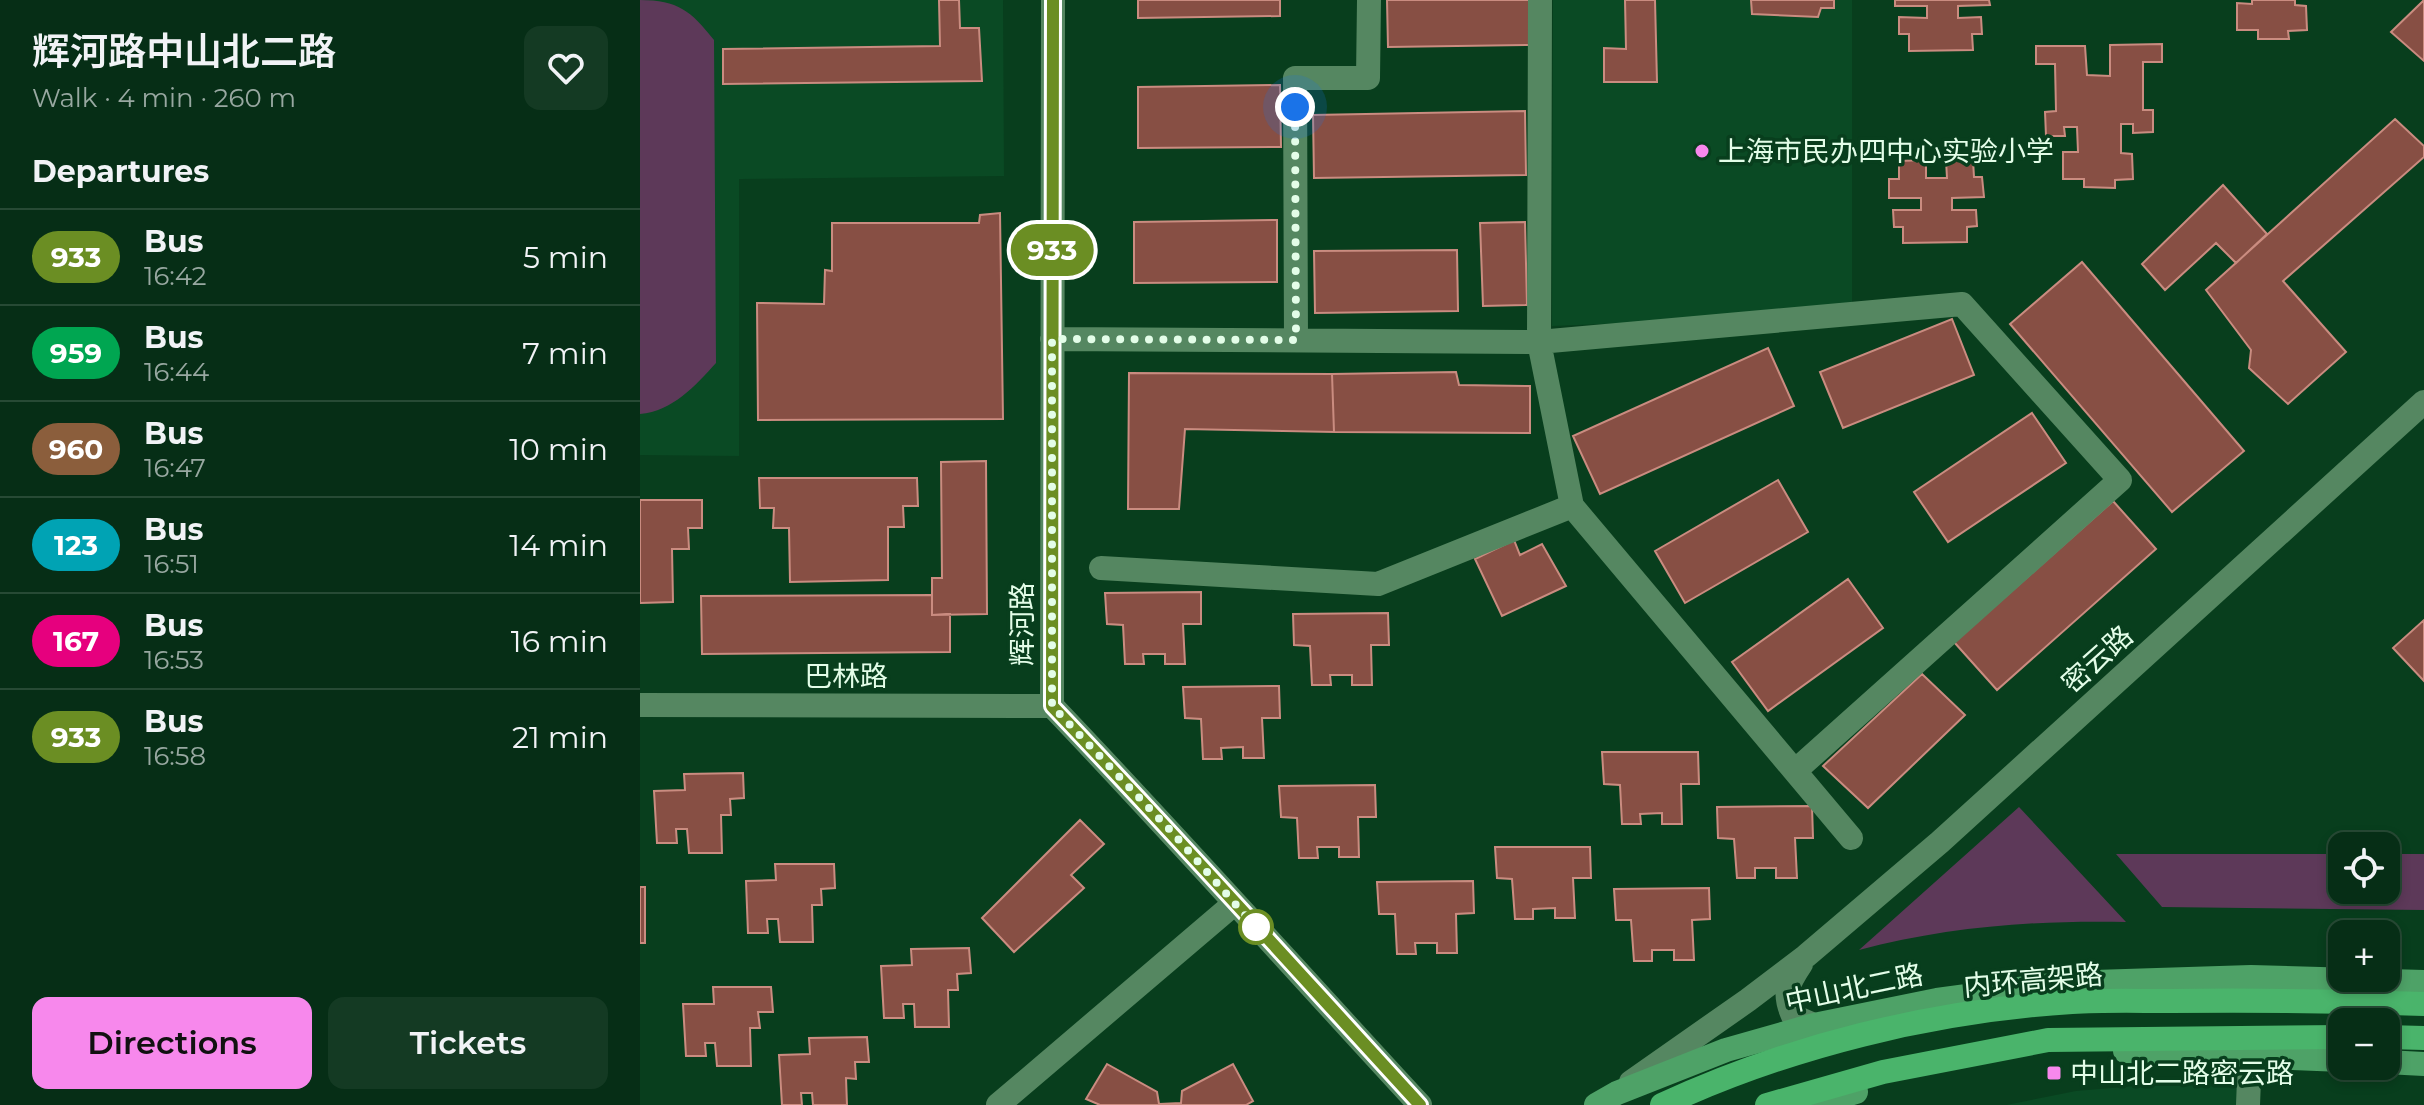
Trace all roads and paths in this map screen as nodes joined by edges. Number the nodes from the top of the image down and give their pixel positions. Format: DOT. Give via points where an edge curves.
graph roads {
  1 [pos="1053,0"];
  2 [pos="1369,0"];
  3 [pos="1540,0"];
  4 [pos="1052,339"];
  5 [pos="1296,340"];
  6 [pos="1539,342"];
  7 [pos="2424,402"];
  8 [pos="1572,506"];
  9 [pos="1101,568"];
  10 [pos="640,705"];
  11 [pos="1052,706"];
  12 [pos="1795,771"];
  13 [pos="1851,838"];
  14 [pos="1235,903"];
  15 [pos="1806,956"];
  16 [pos="2424,982"];
  17 [pos="2424,1004"];
  18 [pos="1814,1025"];
  19 [pos="2328,1037"];
  20 [pos="2400,1037"];
  21 [pos="2424,1038"];
  22 [pos="2250,1054"];
  23 [pos="2328,1059"];
  24 [pos="2400,1063"];
  25 [pos="2424,1064"];
  26 [pos="1606,1099"];
  27 [pos="998,1105"];
  28 [pos="1420,1105"];
  29 [pos="1662,1105"];
  30 [pos="1767,1105"];
  31 [pos="1812,1105"];
  32 [pos="2248,1105"];
  1 -- 4 [label="street, 辉河路"];
  2 -- 5 [label="street" via="1368,78 1295,78"];
  3 -- 6 [label="street"];
  4 -- 5 [label="street"];
  4 -- 11 [label="street, 辉河路"];
  5 -- 6 [label="street"];
  6 -- 8 [label="street"];
  6 -- 12 [label="street" via="1962,304 2120,480"];
  7 -- 15 [label="street, 密云路" via="1940,842"];
  8 -- 9 [label="street" via="1378,584"];
  8 -- 12 [label="street"];
  10 -- 11 [label="street, 巴林路"];
  11 -- 14 [label="street"];
  12 -- 13 [label="street"];
  14 -- 27 [label="street"];
  14 -- 28 [label="street"];
  15 -- 18 [label="street, 密云路" via="1789,982 1786,1000 1793,1016"];
  15 -- 26 [label="street, 密云路"];
  16 -- 18 [label="main road, 中山北二路" via="2251,977 2063,983 1937,1000"];
  17 -- 29 [label="highway, 内环高架路" via="2201,1001 2019,1007 1896,1027 1775,1061"];
  18 -- 26 [label="main road, 中山北二路" via="1726,1050"];
  19 -- 30 [label="highway" via="2048,1040 1883,1072"];
  20 -- 21 [label="highway"];
  22 -- 23 [label="main road"];
  22 -- 31 [label="main road" via="2054,1050 1891,1081"];
  22 -- 32 [label="street"];
  24 -- 25 [label="main road"];
}
